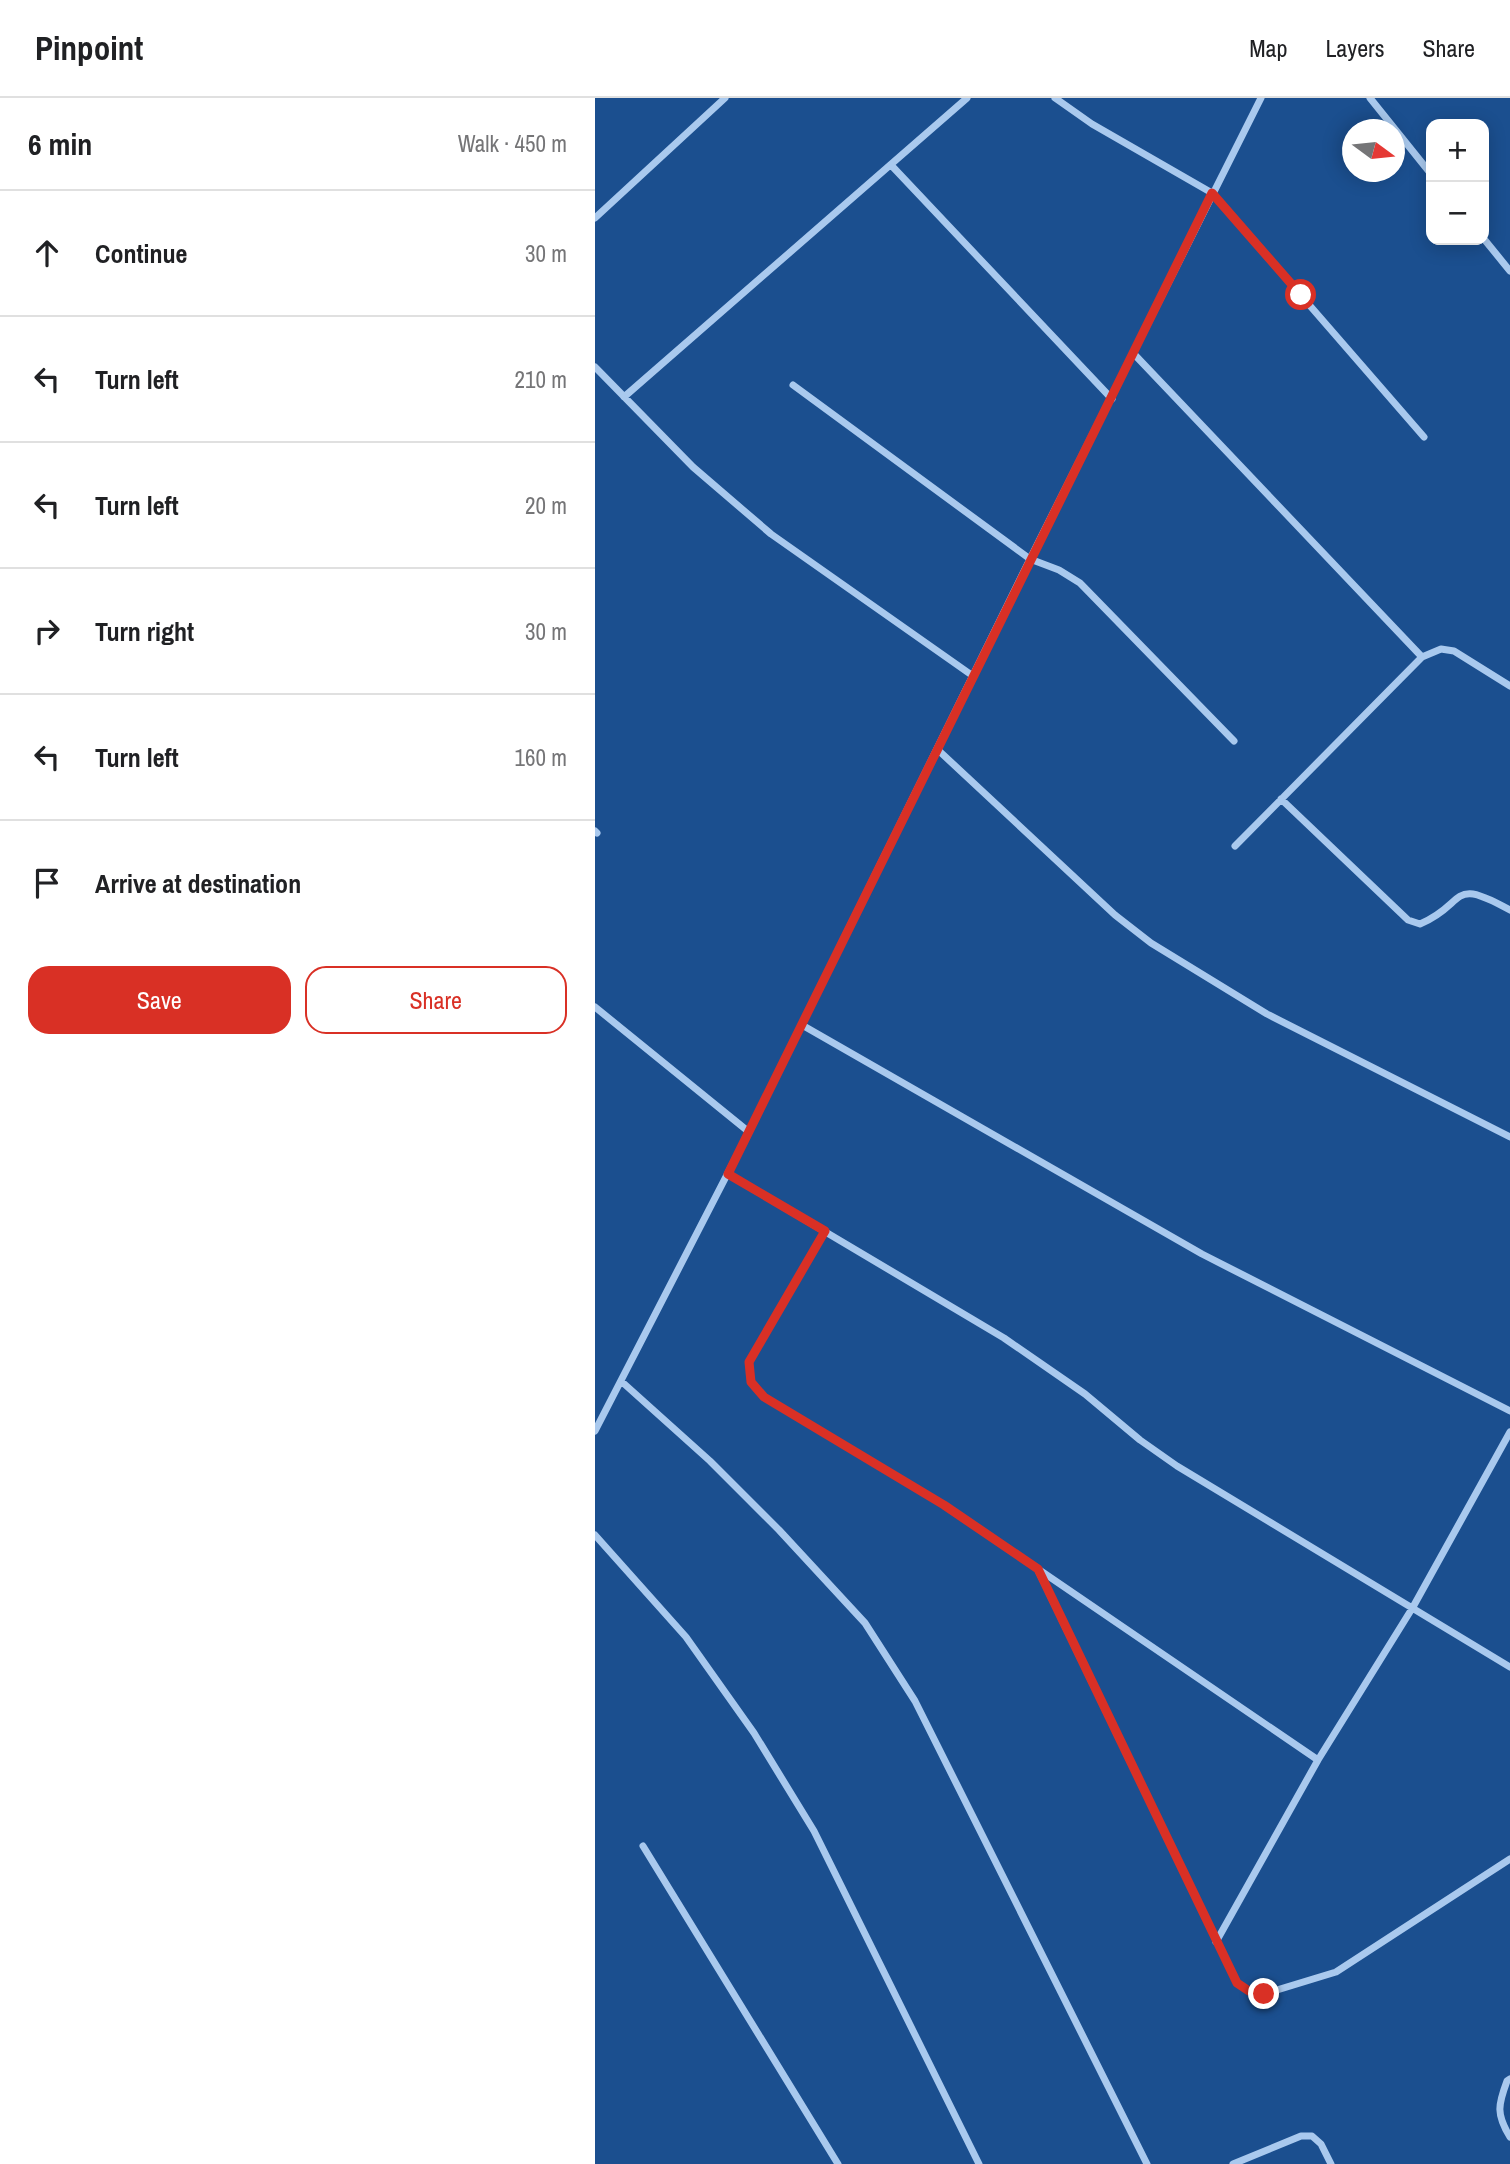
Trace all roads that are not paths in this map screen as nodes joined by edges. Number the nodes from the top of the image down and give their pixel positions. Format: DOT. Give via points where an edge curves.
graph roads {
  1 [pos="726,98"];
  2 [pos="967,98"];
  3 [pos="1055,98"];
  4 [pos="1261,98"];
  5 [pos="1370,98"];
  6 [pos="891,165"];
  7 [pos="1426,168"];
  8 [pos="1212,193"];
  9 [pos="595,218"];
  10 [pos="1489,245"];
  11 [pos="1510,271"];
  12 [pos="1135,354"];
  13 [pos="595,367"];
  14 [pos="793,385"];
  15 [pos="624,397"];
  16 [pos="1112,399"];
  17 [pos="1424,437"];
  18 [pos="1030,559"];
  19 [pos="1422,657"];
  20 [pos="973,676"];
  21 [pos="1510,686"];
  22 [pos="1234,741"];
  23 [pos="937,749"];
  24 [pos="1281,799"];
  25 [pos="1235,846"];
  26 [pos="1510,910"];
  27 [pos="595,1007"];
  28 [pos="802,1025"];
  29 [pos="749,1132"];
  30 [pos="1510,1137"];
  31 [pos="728,1174"];
  32 [pos="825,1231"];
  33 [pos="621,1381"];
  34 [pos="1510,1411"];
  35 [pos="595,1431"];
  36 [pos="1510,1432"];
  37 [pos="595,1535"];
  38 [pos="1038,1569"];
  39 [pos="1413,1607"];
  40 [pos="1510,1667"];
  41 [pos="1318,1760"];
  42 [pos="643,1846"];
  43 [pos="1510,1859"];
  44 [pos="1216,1941"];
  45 [pos="1510,2079"];
  46 [pos="1510,2137"];
  47 [pos="838,2164"];
  48 [pos="979,2164"];
  49 [pos="1147,2164"];
  50 [pos="1233,2164"];
  51 [pos="1331,2164"];
  1 -- 9 [label="street"];
  2 -- 6 [label="street"];
  3 -- 8 [label="street"];
  4 -- 8 [label="street"];
  5 -- 7 [label="street"];
  6 -- 15 [label="street"];
  6 -- 16 [label="street"];
  8 -- 12 [label="street"];
  8 -- 17 [label="street"];
  10 -- 11 [label="street"];
  12 -- 16 [label="street"];
  12 -- 19 [label="street"];
  13 -- 15 [label="street"];
  14 -- 18 [label="street"];
  15 -- 20 [label="street" via="693,467 771,534"];
  16 -- 18 [label="street"];
  18 -- 20 [label="street"];
  18 -- 22 [label="street" via="1080,583"];
  19 -- 21 [label="street" via="1441,649 1454,651"];
  19 -- 24 [label="street"];
  20 -- 23 [label="street"];
  23 -- 28 [label="street"];
  23 -- 30 [label="street" via="1151,943 1267,1014"];
  24 -- 25 [label="street"];
  24 -- 26 [label="street" via="1408,920 1420,924 1429,920 1471,892"];
  27 -- 29 [label="street"];
  28 -- 29 [label="street"];
  28 -- 34 [label="street" via="1202,1254"];
  29 -- 31 [label="street"];
  31 -- 32 [label="street"];
  31 -- 33 [label="street"];
  32 -- 38 [label="street" via="749,1362 751,1382 764,1397 944,1505"];
  32 -- 39 [label="street" via="1003,1338 1177,1466"];
  33 -- 35 [label="street"];
  33 -- 49 [label="street" via="710,1461 865,1623 915,1701"];
  36 -- 39 [label="street"];
  37 -- 48 [label="street" via="686,1637 754,1733 807,1821"];
  38 -- 41 [label="street"];
  38 -- 44 [label="street"];
  39 -- 40 [label="street"];
  39 -- 41 [label="street"];
  41 -- 44 [label="street"];
  42 -- 47 [label="street"];
  43 -- 44 [label="street" via="1336,1972 1291,1987 1264,1994 1249,1991 1237,1983"];
  45 -- 46 [label="street" via="1498,2104"];
  50 -- 51 [label="street" via="1301,2136 1312,2136 1321,2144"];
}
